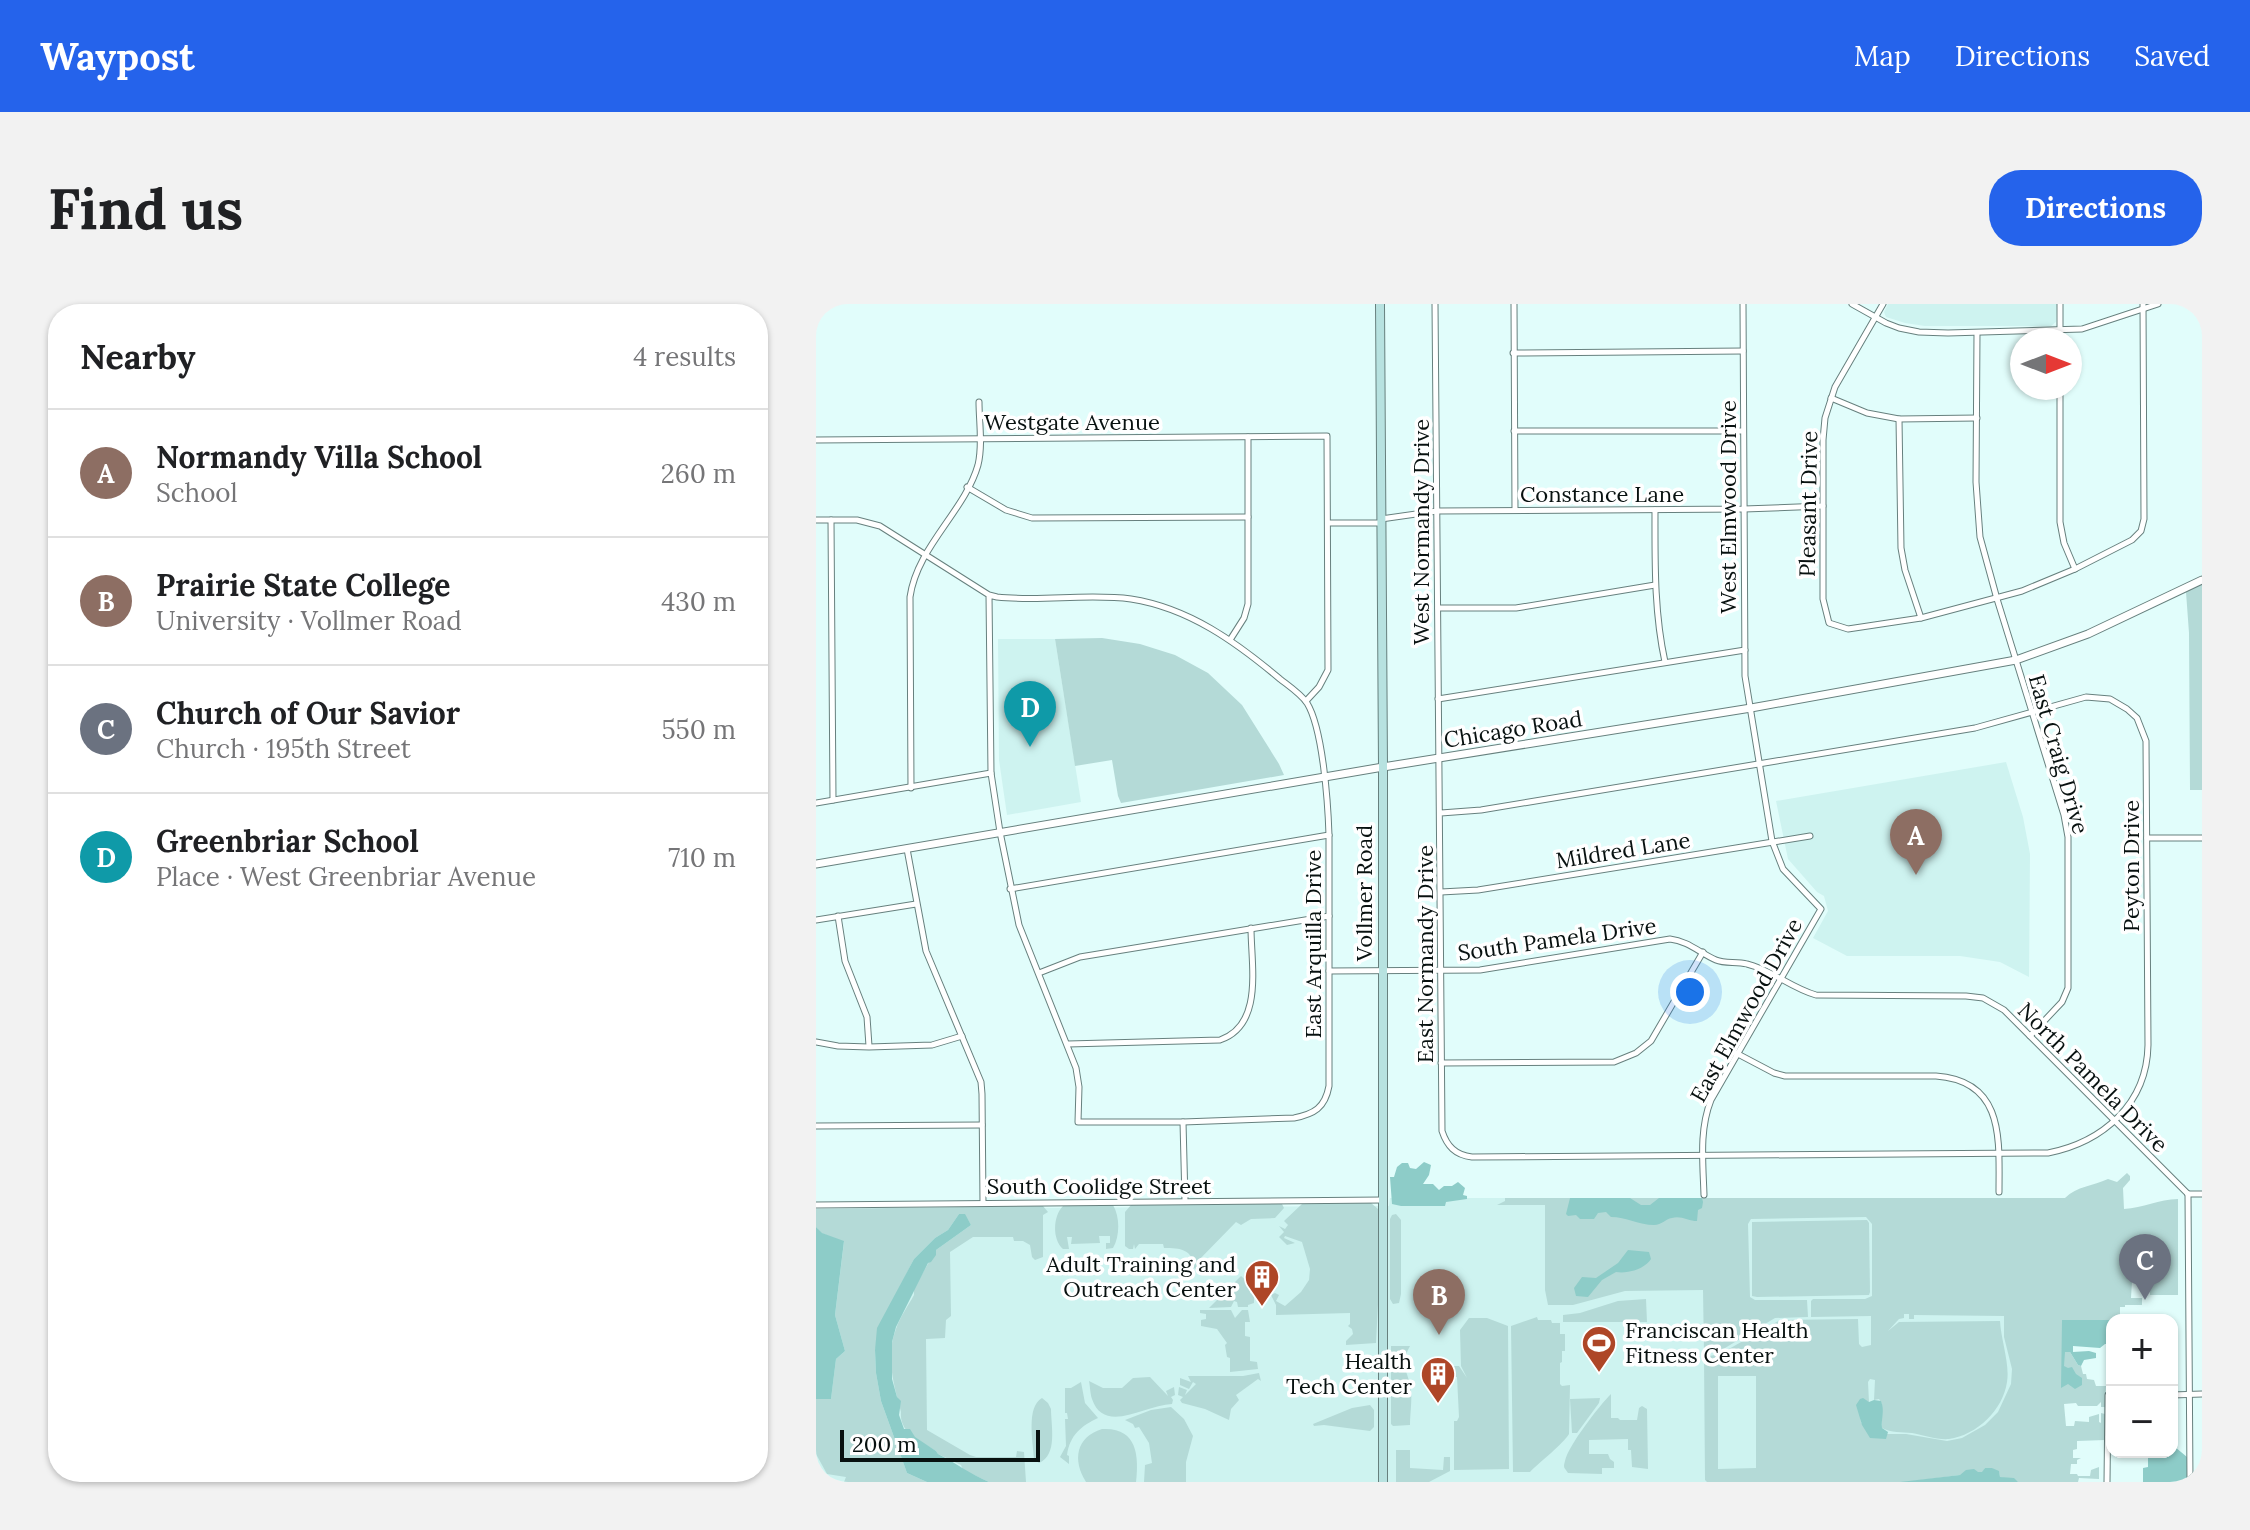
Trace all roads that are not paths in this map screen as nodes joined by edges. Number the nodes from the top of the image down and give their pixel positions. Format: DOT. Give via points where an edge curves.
graph roads {
  1 [pos="1380,304"];
  2 [pos="1435,304"];
  3 [pos="1514,304"];
  4 [pos="1743,304"];
  5 [pos="1852,304"];
  6 [pos="1883,304"];
  7 [pos="2060,304"];
  8 [pos="2158,304"];
  9 [pos="2143,307"];
  10 [pos="1875,317"];
  11 [pos="2060,328"];
  12 [pos="2082,329"];
  13 [pos="2010,332"];
  14 [pos="1977,333"];
  15 [pos="1743,351"];
  16 [pos="1513,353"];
  17 [pos="1831,398"];
  18 [pos="2060,400"];
  19 [pos="979,402"];
  20 [pos="1977,418"];
  21 [pos="1899,419"];
  22 [pos="1514,431"];
  23 [pos="1743,431"];
  24 [pos="1248,437"];
  25 [pos="979,439"];
  26 [pos="816,440"];
  27 [pos="967,487"];
  28 [pos="1823,506"];
  29 [pos="1744,509"];
  30 [pos="1515,510"];
  31 [pos="1655,510"];
  32 [pos="1437,511"];
  33 [pos="1248,517"];
  34 [pos="816,520"];
  35 [pos="831,520"];
  36 [pos="1381,521"];
  37 [pos="1328,523"];
  38 [pos="926,554"];
  39 [pos="2075,569"];
  40 [pos="2202,580"];
  41 [pos="1655,585"];
  42 [pos="989,595"];
  43 [pos="1997,599"];
  44 [pos="1437,608"];
  45 [pos="1921,618"];
  46 [pos="1230,640"];
  47 [pos="1745,650"];
  48 [pos="2016,660"];
  49 [pos="1665,662"];
  50 [pos="1437,699"];
  51 [pos="1306,701"];
  52 [pos="1751,708"];
  53 [pos="2033,713"];
  54 [pos="1440,759"];
  55 [pos="1759,764"];
  56 [pos="1383,767"];
  57 [pos="991,773"];
  58 [pos="1324,777"];
  59 [pos="911,788"];
  60 [pos="833,800"];
  61 [pos="816,803"];
  62 [pos="1441,813"];
  63 [pos="1000,832"];
  64 [pos="1329,835"];
  65 [pos="1810,836"];
  66 [pos="2147,838"];
  67 [pos="2202,838"];
  68 [pos="1772,841"];
  69 [pos="907,849"];
  70 [pos="816,864"];
  71 [pos="1010,889"];
  72 [pos="1441,892"];
  73 [pos="916,904"];
  74 [pos="838,916"];
  75 [pos="1329,916"];
  76 [pos="816,920"];
  77 [pos="1251,928"];
  78 [pos="1703,952"];
  79 [pos="1382,970"];
  80 [pos="1441,970"];
  81 [pos="1329,971"];
  82 [pos="1039,973"];
  83 [pos="1780,977"];
  84 [pos="962,1036"];
  85 [pos="2030,1036"];
  86 [pos="816,1042"];
  87 [pos="1067,1044"];
  88 [pos="869,1047"];
  89 [pos="1736,1053"];
  90 [pos="1441,1063"];
  91 [pos="2115,1120"];
  92 [pos="1183,1122"];
  93 [pos="982,1125"];
  94 [pos="816,1126"];
  95 [pos="1449,1146"];
  96 [pos="1999,1154"];
  97 [pos="1703,1155"];
  98 [pos="1999,1192"];
  99 [pos="2188,1194"];
  100 [pos="2202,1194"];
  101 [pos="1704,1195"];
  102 [pos="1382,1200"];
  103 [pos="1185,1201"];
  104 [pos="983,1203"];
  105 [pos="816,1205"];
  106 [pos="2202,1394"];
  107 [pos="2178,1395"];
  108 [pos="2188,1395"];
  109 [pos="2108,1458"];
  110 [pos="1383,1482"];
  111 [pos="2107,1482"];
  112 [pos="2190,1482"];
  1 -- 36 [label="main road, Vollmer Road"];
  2 -- 32 [label="street, West Normandy Drive"];
  3 -- 16 [label="street"];
  4 -- 15 [label="street, West Elmwood Drive"];
  5 -- 10 [label="street"];
  6 -- 10 [label="street, Pleasant Drive"];
  7 -- 11 [label="street"];
  8 -- 9 [label="street"];
  9 -- 12 [label="street"];
  9 -- 39 [label="street" via="2141,531"];
  10 -- 14 [label="street" via="1926,333"];
  10 -- 17 [label="street, Pleasant Drive"];
  13 -- 14 [label="street"];
  14 -- 20 [label="street, East Craig Drive"];
  15 -- 16 [label="street"];
  15 -- 23 [label="street, West Elmwood Drive"];
  16 -- 22 [label="street"];
  17 -- 21 [label="street"];
  17 -- 28 [label="street, Pleasant Drive" via="1824,427"];
  18 -- 39 [label="street" via="2060,522"];
  19 -- 25 [label="street"];
  20 -- 21 [label="street"];
  20 -- 43 [label="street, East Craig Drive" via="1979,527"];
  21 -- 45 [label="street" via="1900,543"];
  22 -- 23 [label="street"];
  22 -- 30 [label="street"];
  23 -- 29 [label="street, West Elmwood Drive"];
  24 -- 25 [label="street, Westgate Avenue"];
  24 -- 33 [label="street"];
  24 -- 37 [label="street, Westgate Avenue" via="1327,436"];
  25 -- 26 [label="street, Westgate Avenue"];
  25 -- 27 [label="street" via="977,467"];
  27 -- 33 [label="street" via="1032,518"];
  27 -- 38 [label="street"];
  28 -- 29 [label="street, Constance Lane"];
  28 -- 45 [label="street, Pleasant Drive" via="1823,599 1829,623 1848,629"];
  29 -- 31 [label="street, Constance Lane"];
  29 -- 47 [label="street, West Elmwood Drive"];
  30 -- 31 [label="street, Constance Lane"];
  30 -- 32 [label="street, Constance Lane"];
  31 -- 41 [label="street"];
  32 -- 36 [label="street, Constance Lane"];
  32 -- 44 [label="street, West Normandy Drive"];
  33 -- 46 [label="street" via="1248,604"];
  34 -- 35 [label="street"];
  35 -- 38 [label="street" via="880,526"];
  35 -- 60 [label="street"];
  36 -- 37 [label="street, Constance Lane"];
  36 -- 56 [label="main road, Vollmer Road"];
  37 -- 51 [label="street" via="1328,670"];
  38 -- 42 [label="street"];
  38 -- 59 [label="street" via="910,597"];
  39 -- 43 [label="street"];
  40 -- 48 [label="street, Chicago Road" via="2088,634"];
  41 -- 44 [label="street" via="1516,608"];
  41 -- 49 [label="street"];
  42 -- 46 [label="street" via="1132,600 1169,608"];
  42 -- 57 [label="street"];
  43 -- 45 [label="street"];
  43 -- 48 [label="street, East Craig Drive"];
  44 -- 50 [label="street, West Normandy Drive"];
  46 -- 51 [label="street"];
  47 -- 49 [label="street"];
  47 -- 52 [label="street, West Elmwood Drive"];
  48 -- 52 [label="street, Chicago Road"];
  48 -- 53 [label="street, East Craig Drive"];
  49 -- 50 [label="street"];
  50 -- 54 [label="street, West Normandy Drive"];
  51 -- 58 [label="street, East Arquilla Drive"];
  52 -- 54 [label="street, Chicago Road"];
  52 -- 55 [label="street, East Elmwood Drive"];
  53 -- 55 [label="street, Peyton Drive" via="1975,728"];
  53 -- 66 [label="street, Peyton Drive" via="2098,697 2118,703 2137,718 2146,741"];
  53 -- 85 [label="street, East Craig Drive" via="2067,829 2069,981 2062,1002"];
  54 -- 56 [label="street, Chicago Road"];
  54 -- 62 [label="street, East Normandy Drive"];
  55 -- 62 [label="street, Peyton Drive"];
  55 -- 68 [label="street, East Elmwood Drive"];
  56 -- 58 [label="street, Chicago Road"];
  56 -- 79 [label="main road, Vollmer Road"];
  57 -- 59 [label="street"];
  57 -- 63 [label="street"];
  58 -- 63 [label="street, Chicago Road"];
  58 -- 64 [label="street, East Arquilla Drive"];
  59 -- 60 [label="street"];
  60 -- 61 [label="street"];
  62 -- 72 [label="street, East Normandy Drive"];
  63 -- 69 [label="street, Chicago Road"];
  63 -- 71 [label="street"];
  64 -- 71 [label="street"];
  64 -- 75 [label="street, East Arquilla Drive"];
  65 -- 68 [label="street, Mildred Lane"];
  66 -- 67 [label="street"];
  66 -- 91 [label="street, Peyton Drive" via="2148,1052 2136,1093"];
  68 -- 72 [label="street, Mildred Lane"];
  68 -- 83 [label="street, East Elmwood Drive" via="1783,869 1821,909"];
  69 -- 70 [label="street, Chicago Road"];
  69 -- 73 [label="street"];
  71 -- 82 [label="street"];
  72 -- 80 [label="street, East Normandy Drive"];
  73 -- 74 [label="street"];
  73 -- 84 [label="street" via="926,951"];
  74 -- 76 [label="street"];
  74 -- 88 [label="street" via="845,961 867,1017"];
  75 -- 77 [label="street"];
  75 -- 81 [label="street, East Arquilla Drive"];
  77 -- 82 [label="street" via="1080,957"];
  77 -- 87 [label="street" via="1252,1000 1247,1018 1231,1036"];
  78 -- 80 [label="street, South Pamela Drive" via="1664,939 1480,970"];
  78 -- 83 [label="street, South Pamela Drive"];
  78 -- 90 [label="street" via="1657,1032 1636,1053 1614,1062"];
  79 -- 80 [label="street, South Pamela Drive"];
  79 -- 81 [label="street, South Pamela Drive"];
  79 -- 102 [label="main road, Vollmer Road"];
  80 -- 90 [label="street, East Normandy Drive"];
  81 -- 92 [label="street, East Arquilla Drive" via="1329,1086 1320,1108 1294,1118"];
  82 -- 87 [label="street"];
  83 -- 85 [label="street, North Pamela Drive" via="1822,996 1983,998"];
  83 -- 89 [label="street, East Elmwood Drive"];
  84 -- 88 [label="street" via="932,1045"];
  84 -- 93 [label="street" via="981,1082"];
  85 -- 91 [label="street, North Pamela Drive"];
  86 -- 88 [label="street"];
  87 -- 92 [label="street" via="1079,1087 1078,1122"];
  89 -- 96 [label="street" via="1785,1076 1960,1080 1977,1090 1992,1109"];
  89 -- 97 [label="street, East Elmwood Drive" via="1707,1111"];
  90 -- 95 [label="street, East Normandy Drive" via="1442,1131"];
  91 -- 96 [label="street, Peyton Drive" via="2094,1138 2065,1150"];
  91 -- 99 [label="street, North Pamela Drive"];
  92 -- 103 [label="street"];
  93 -- 94 [label="street"];
  93 -- 104 [label="street"];
  95 -- 97 [label="street, Peyton Drive" via="1472,1157"];
  96 -- 97 [label="street, Peyton Drive"];
  96 -- 98 [label="street"];
  97 -- 101 [label="street, East Elmwood Drive"];
  99 -- 100 [label="street"];
  99 -- 108 [label="street"];
  102 -- 103 [label="street, South Coolidge Street"];
  102 -- 110 [label="main road, Vollmer Road"];
  103 -- 104 [label="street, South Coolidge Street"];
  104 -- 105 [label="street, South Coolidge Street"];
  106 -- 108 [label="street"];
  107 -- 108 [label="street"];
  108 -- 112 [label="street"];
  109 -- 111 [label="street"];
}
